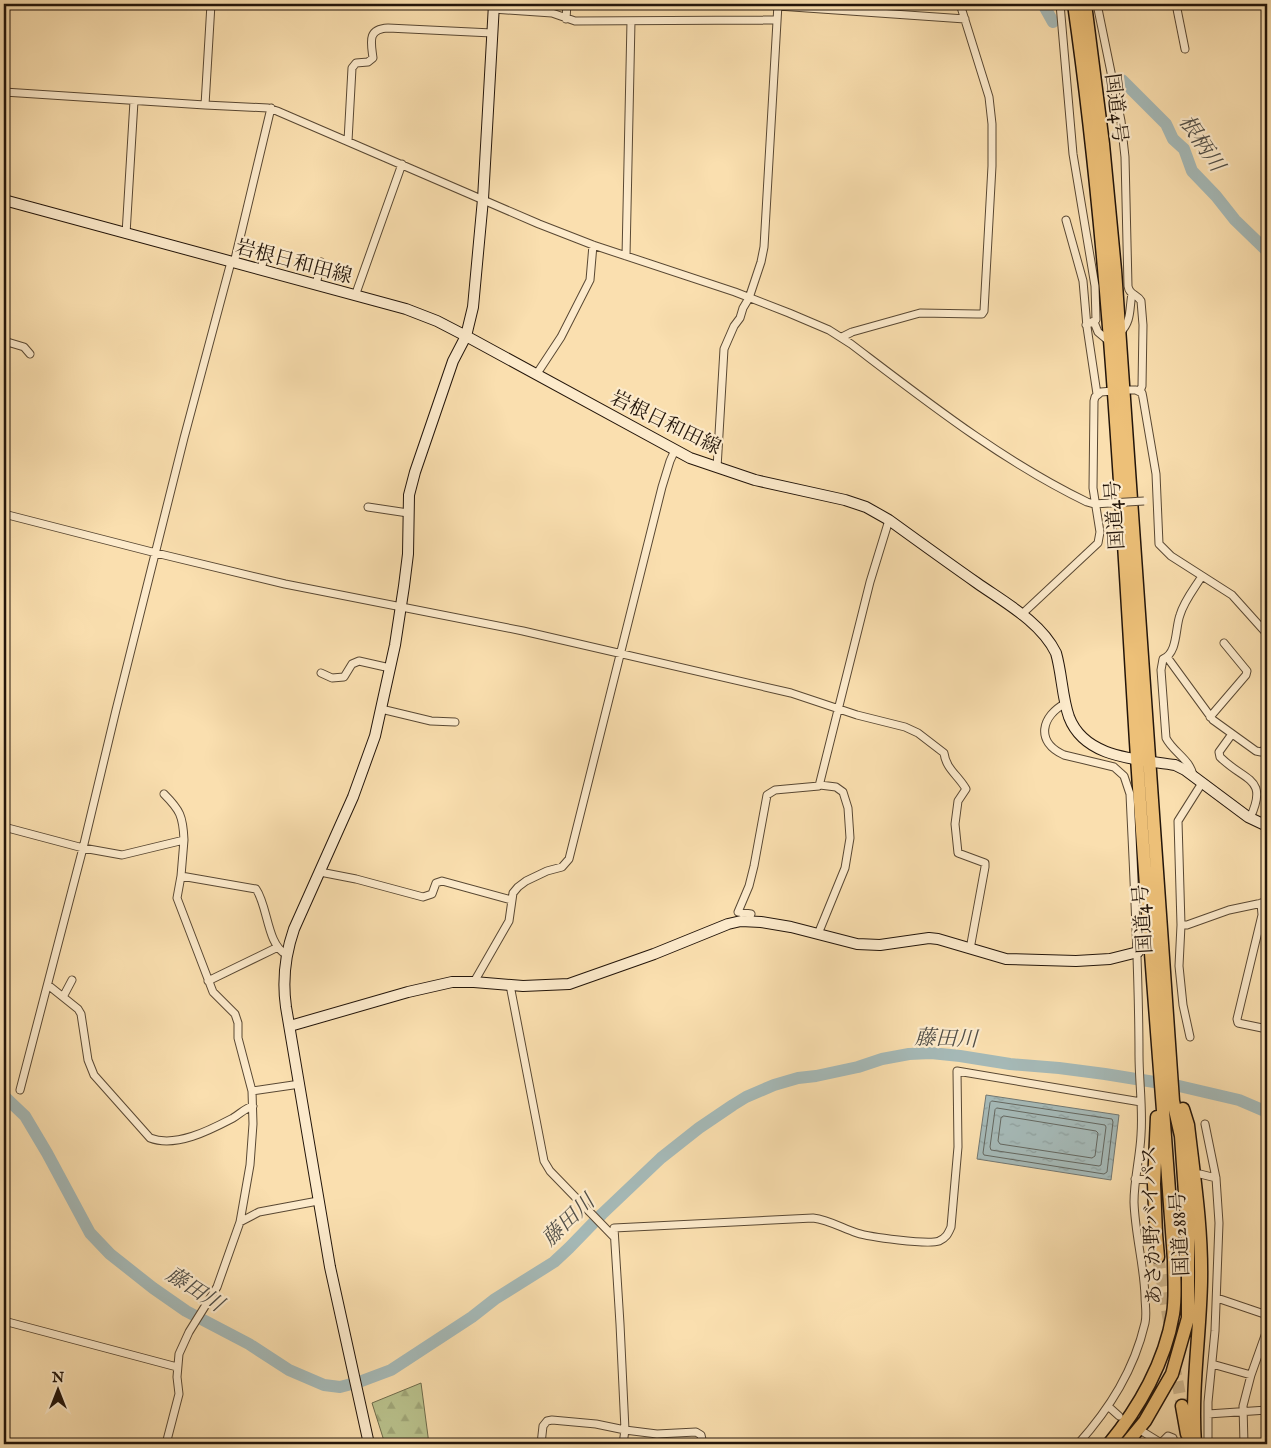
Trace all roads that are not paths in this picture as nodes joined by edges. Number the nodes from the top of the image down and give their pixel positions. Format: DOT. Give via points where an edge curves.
graph roads {
  1 [pos="211,4"];
  2 [pos="567,4"];
  3 [pos="960,4"];
  4 [pos="1060,4"];
  5 [pos="1074,4"];
  6 [pos="1085,4"];
  7 [pos="1097,4"];
  8 [pos="1176,4"];
  9 [pos="778,5"];
  10 [pos="493,6"];
  11 [pos="566,18"];
  12 [pos="965,18"];
  13 [pos="777,20"];
  14 [pos="631,21"];
  15 [pos="492,33"];
  16 [pos="1185,49"];
  17 [pos="4,92"];
  18 [pos="134,101"];
  19 [pos="205,105"];
  20 [pos="271,108"];
  21 [pos="4,140"];
  22 [pos="348,141"];
  23 [pos="402,164"];
  24 [pos="4,200"];
  25 [pos="483,200"];
  26 [pos="1066,220"];
  27 [pos="126,234"];
  28 [pos="593,245"];
  29 [pos="266,255"];
  30 [pos="626,256"];
  31 [pos="322,262"];
  32 [pos="233,263"];
  33 [pos="260,270"];
  34 [pos="316,285"];
  35 [pos="1132,294"];
  36 [pos="355,296"];
  37 [pos="749,298"];
  38 [pos="1094,322"];
  39 [pos="1086,325"];
  40 [pos="1120,333"];
  41 [pos="466,336"];
  42 [pos="842,337"];
  43 [pos="4,341"];
  44 [pos="1110,342"];
  45 [pos="30,354"];
  46 [pos="536,376"];
  47 [pos="1118,391"];
  48 [pos="1140,391"];
  49 [pos="1097,394"];
  50 [pos="675,450"];
  51 [pos="717,468"];
  52 [pos="1158,501"];
  53 [pos="1094,504"];
  54 [pos="368,507"];
  55 [pos="408,513"];
  56 [pos="4,514"];
  57 [pos="889,520"];
  58 [pos="156,553"];
  59 [pos="1202,576"];
  60 [pos="401,607"];
  61 [pos="1021,614"];
  62 [pos="1267,634"];
  63 [pos="1224,643"];
  64 [pos="621,652"];
  65 [pos="1167,657"];
  66 [pos="390,668"];
  67 [pos="321,673"];
  68 [pos="1066,703"];
  69 [pos="382,708"];
  70 [pos="839,708"];
  71 [pos="1210,717"];
  72 [pos="455,722"];
  73 [pos="1232,734"];
  74 [pos="1267,744"];
  75 [pos="1137,759"];
  76 [pos="1150,761"];
  77 [pos="1193,776"];
  78 [pos="1202,783"];
  79 [pos="820,785"];
  80 [pos="164,794"];
  81 [pos="1250,818"];
  82 [pos="1267,826"];
  83 [pos="4,827"];
  84 [pos="184,840"];
  85 [pos="83,848"];
  86 [pos="320,872"];
  87 [pos="181,876"];
  88 [pos="511,900"];
  89 [pos="1264,902"];
  90 [pos="748,921"];
  91 [pos="1181,924"];
  92 [pos="818,934"];
  93 [pos="970,948"];
  94 [pos="282,951"];
  95 [pos="1138,952"];
  96 [pos="72,980"];
  97 [pos="208,981"];
  98 [pos="474,982"];
  99 [pos="48,985"];
  100 [pos="510,985"];
  101 [pos="63,997"];
  102 [pos="1162,1022"];
  103 [pos="290,1026"];
  104 [pos="1267,1029"];
  105 [pos="1190,1037"];
  106 [pos="1165,1061"];
  107 [pos="300,1084"];
  108 [pos="20,1090"];
  109 [pos="252,1091"];
  110 [pos="1141,1099"];
  111 [pos="1168,1101"];
  112 [pos="253,1106"];
  113 [pos="1205,1124"];
  114 [pos="1200,1174"];
  115 [pos="1216,1178"];
  116 [pos="1135,1179"];
  117 [pos="1151,1180"];
  118 [pos="318,1201"];
  119 [pos="240,1222"];
  120 [pos="614,1237"];
  121 [pos="1158,1256"];
  122 [pos="1217,1298"];
  123 [pos="1267,1316"];
  124 [pos="4,1321"];
  125 [pos="1267,1330"];
  126 [pos="1266,1340"];
  127 [pos="1212,1364"];
  128 [pos="177,1367"];
  129 [pos="1251,1375"];
  130 [pos="1182,1406"];
  131 [pos="1109,1407"];
  132 [pos="1267,1410"];
  133 [pos="1242,1412"];
  134 [pos="1208,1414"];
  135 [pos="1119,1416"];
  136 [pos="624,1430"];
  137 [pos="1140,1430"];
  138 [pos="166,1444"];
  139 [pos="369,1444"];
  140 [pos="541,1444"];
  141 [pos="623,1444"];
  142 [pos="703,1444"];
  143 [pos="1078,1444"];
  144 [pos="1109,1444"];
  145 [pos="1126,1444"];
  146 [pos="1160,1444"];
  147 [pos="1176,1444"];
  148 [pos="1188,1444"];
  149 [pos="1195,1444"];
  150 [pos="1208,1444"];
  151 [pos="1244,1444"];
  1 -- 19 [label="street"];
  2 -- 11 [label="street"];
  3 -- 12 [label="street"];
  4 -- 38 [label="street" via="1073,154 1095,286"];
  5 -- 44 [label="highway, 国道4号" via="1096,178"];
  6 -- 40 [label="highway, 国道4号" via="1109,195"];
  7 -- 35 [label="street" via="1123,136 1128,286"];
  8 -- 16 [label="street"];
  9 -- 12 [label="street"];
  9 -- 13 [label="street"];
  10 -- 11 [label="street" via="552,13"];
  10 -- 15 [label="street"];
  11 -- 14 [label="street" via="575,21"];
  12 -- 42 [label="street" via="988,97 992,124 984,311 982,314 914,314"];
  13 -- 14 [label="street"];
  13 -- 37 [label="street" via="764,248"];
  14 -- 30 [label="street"];
  15 -- 22 [label="street" via="388,28 374,31 371,39 373,58 356,63 352,68"];
  15 -- 25 [label="street"];
  17 -- 18 [label="street"];
  17 -- 21 [label="street"];
  18 -- 19 [label="street"];
  18 -- 27 [label="street"];
  19 -- 20 [label="street"];
  20 -- 22 [label="street"];
  20 -- 32 [label="street"];
  22 -- 23 [label="street"];
  23 -- 25 [label="street"];
  23 -- 36 [label="street"];
  24 -- 27 [label="street, 岩根日和田線"];
  25 -- 28 [label="street"];
  25 -- 41 [label="street" via="475,292"];
  26 -- 39 [label="street" via="1084,281"];
  27 -- 32 [label="street, 岩根日和田線"];
  28 -- 30 [label="street"];
  28 -- 46 [label="street" via="590,280"];
  29 -- 33 [label="street"];
  30 -- 37 [label="street"];
  31 -- 34 [label="street"];
  32 -- 33 [label="street, 岩根日和田線"];
  32 -- 58 [label="street"];
  33 -- 34 [label="street, 岩根日和田線"];
  34 -- 36 [label="street, 岩根日和田線"];
  35 -- 40 [label="street" via="1129,318"];
  35 -- 48 [label="street" via="1139,298 1143,325"];
  36 -- 41 [label="street, 岩根日和田線" via="418,313"];
  37 -- 42 [label="street" via="818,324"];
  37 -- 51 [label="street" via="724,350"];
  38 -- 39 [label="street"];
  38 -- 44 [label="street" via="1098,332"];
  39 -- 49 [label="street"];
  40 -- 47 [label="highway, 国道4号"];
  41 -- 46 [label="street, 岩根日和田線"];
  41 -- 55 [label="street" via="415,472"];
  42 -- 53 [label="street" via="992,448"];
  43 -- 45 [label="street" via="24,348"];
  44 -- 47 [label="highway, 国道4号"];
  46 -- 50 [label="street, 岩根日和田線"];
  47 -- 48 [label="street"];
  47 -- 49 [label="street"];
  47 -- 75 [label="highway, 国道4号"];
  47 -- 76 [label="highway, 国道4号"];
  48 -- 52 [label="street"];
  49 -- 53 [label="street" via="1094,401"];
  50 -- 51 [label="street, 岩根日和田線"];
  50 -- 64 [label="street" via="662,487"];
  51 -- 57 [label="street, 岩根日和田線" via="854,503"];
  52 -- 53 [label="street, bridge"];
  52 -- 59 [label="street" via="1159,544"];
  53 -- 61 [label="street" via="1100,532 1098,544"];
  54 -- 55 [label="street"];
  55 -- 60 [label="street" via="408,554"];
  56 -- 58 [label="street"];
  57 -- 61 [label="street, 岩根日和田線"];
  57 -- 70 [label="street"];
  58 -- 60 [label="street" via="285,584"];
  58 -- 85 [label="street"];
  59 -- 62 [label="street" via="1232,595"];
  59 -- 65 [label="street" via="1179,616 1172,652"];
  60 -- 64 [label="street"];
  60 -- 66 [label="street"];
  61 -- 68 [label="street, 岩根日和田線" via="1052,644"];
  63 -- 71 [label="street" via="1247,671"];
  64 -- 70 [label="street" via="791,693"];
  64 -- 88 [label="street" via="569,859 562,867 547,871 518,887"];
  65 -- 71 [label="street"];
  65 -- 77 [label="street" via="1163,659 1162,670 1166,738 1189,764"];
  66 -- 67 [label="street" via="359,661 352,664 344,677 332,678"];
  66 -- 69 [label="street"];
  68 -- 75 [label="street, 岩根日和田線" via="1069,718 1092,745 1105,753"];
  68 -- 95 [label="street" via="1051,712 1045,723 1045,737 1049,745 1057,752 1114,767 1127,780"];
  69 -- 72 [label="street" via="431,721"];
  69 -- 86 [label="street" via="362,772"];
  70 -- 79 [label="street"];
  70 -- 93 [label="street" via="918,733 944,753 945,762 966,788 958,801 958,853 985,863 986,867"];
  71 -- 73 [label="street"];
  73 -- 74 [label="street" via="1260,752"];
  73 -- 81 [label="street" via="1220,757 1255,785 1257,803"];
  75 -- 76 [label="street, 岩根日和田線"];
  75 -- 102 [label="highway, 国道4号"];
  76 -- 77 [label="street, 岩根日和田線" via="1175,765"];
  76 -- 102 [label="highway, 国道4号"];
  77 -- 78 [label="street, 岩根日和田線"];
  78 -- 81 [label="street, 岩根日和田線"];
  78 -- 91 [label="street" via="1178,821"];
  79 -- 90 [label="street" via="775,790 767,795 754,866 738,912 751,914"];
  79 -- 92 [label="street" via="836,787 843,792 848,808 850,838 845,868"];
  80 -- 84 [label="street" via="177,807 182,818"];
  81 -- 82 [label="street, 岩根日和田線"];
  83 -- 85 [label="street"];
  84 -- 85 [label="street" via="122,855"];
  84 -- 87 [label="street"];
  85 -- 99 [label="street"];
  86 -- 88 [label="street" via="424,897 432,894 436,883 442,881"];
  86 -- 94 [label="street"];
  87 -- 94 [label="street" via="256,889 263,900 273,938"];
  87 -- 97 [label="street" via="177,898"];
  88 -- 98 [label="street" via="505,930"];
  89 -- 91 [label="street" via="1187,925"];
  89 -- 104 [label="street" via="1237,1019 1238,1023"];
  90 -- 92 [label="street"];
  90 -- 100 [label="street" via="728,924 569,984"];
  91 -- 105 [label="street" via="1179,966"];
  92 -- 93 [label="street" via="857,944 929,938"];
  93 -- 95 [label="street" via="1006,959 1076,961 1110,959"];
  94 -- 97 [label="street"];
  94 -- 103 [label="street"];
  95 -- 110 [label="street"];
  96 -- 101 [label="street"];
  97 -- 109 [label="street" via="215,996 237,1019 238,1038"];
  98 -- 100 [label="street"];
  98 -- 103 [label="street" via="431,986"];
  99 -- 101 [label="street"];
  99 -- 108 [label="street"];
  100 -- 120 [label="street" via="542,1156 550,1171"];
  101 -- 112 [label="street" via="81,1014 88,1060 94,1075 150,1138 162,1141 195,1135"];
  102 -- 106 [label="highway, 国道288号"];
  102 -- 106 [label="highway, 国道288号"];
  103 -- 107 [label="street"];
  106 -- 111 [label="highway, 国道288号"];
  106 -- 111 [label="highway, 国道288号"];
  107 -- 109 [label="street"];
  107 -- 118 [label="street"];
  109 -- 112 [label="street"];
  110 -- 116 [label="street" via="1141,1135"];
  110 -- 120 [label="street" via="957,1071 958,1147 951,1227 948,1235 936,1242 868,1236 829,1221 808,1218 616,1226"];
  111 -- 121 [label="highway, 国道288号" via="1157,1121 1154,1184"];
  111 -- 144 [label="highway, あさか野バイパス" via="1173,1314 1156,1370 1139,1403"];
  111 -- 145 [label="highway, あさか野バイパス" via="1181,1136 1188,1236 1188,1318 1172,1374 1144,1422"];
  111 -- 149 [label="highway, 国道288号" via="1188,1125 1201,1234 1198,1350 1193,1392"];
  112 -- 119 [label="street" via="250,1166"];
  113 -- 115 [label="street"];
  114 -- 115 [label="street"];
  115 -- 122 [label="street" via="1219,1223"];
  116 -- 117 [label="street"];
  116 -- 131 [label="street" via="1135,1221 1145,1284 1145,1323 1130,1367"];
  118 -- 119 [label="street" via="259,1212"];
  118 -- 139 [label="street"];
  119 -- 128 [label="street" via="217,1287 189,1332"];
  120 -- 136 [label="street"];
  122 -- 123 [label="street"];
  122 -- 127 [label="street"];
  124 -- 128 [label="street"];
  125 -- 126 [label="street"];
  126 -- 129 [label="street"];
  127 -- 129 [label="street"];
  127 -- 134 [label="street"];
  128 -- 138 [label="street" via="179,1394"];
  129 -- 133 [label="street"];
  130 -- 148 [label="highway"];
  131 -- 135 [label="street"];
  131 -- 143 [label="street"];
  132 -- 133 [label="street"];
  133 -- 134 [label="street"];
  133 -- 151 [label="street"];
  134 -- 150 [label="street"];
  136 -- 140 [label="street" via="549,1420 543,1426"];
  136 -- 141 [label="street"];
  136 -- 142 [label="street" via="657,1434 696,1432 701,1435"];
  137 -- 146 [label="street"];
  146 -- 147 [label="street" via="1166,1436 1171,1436"];
}
